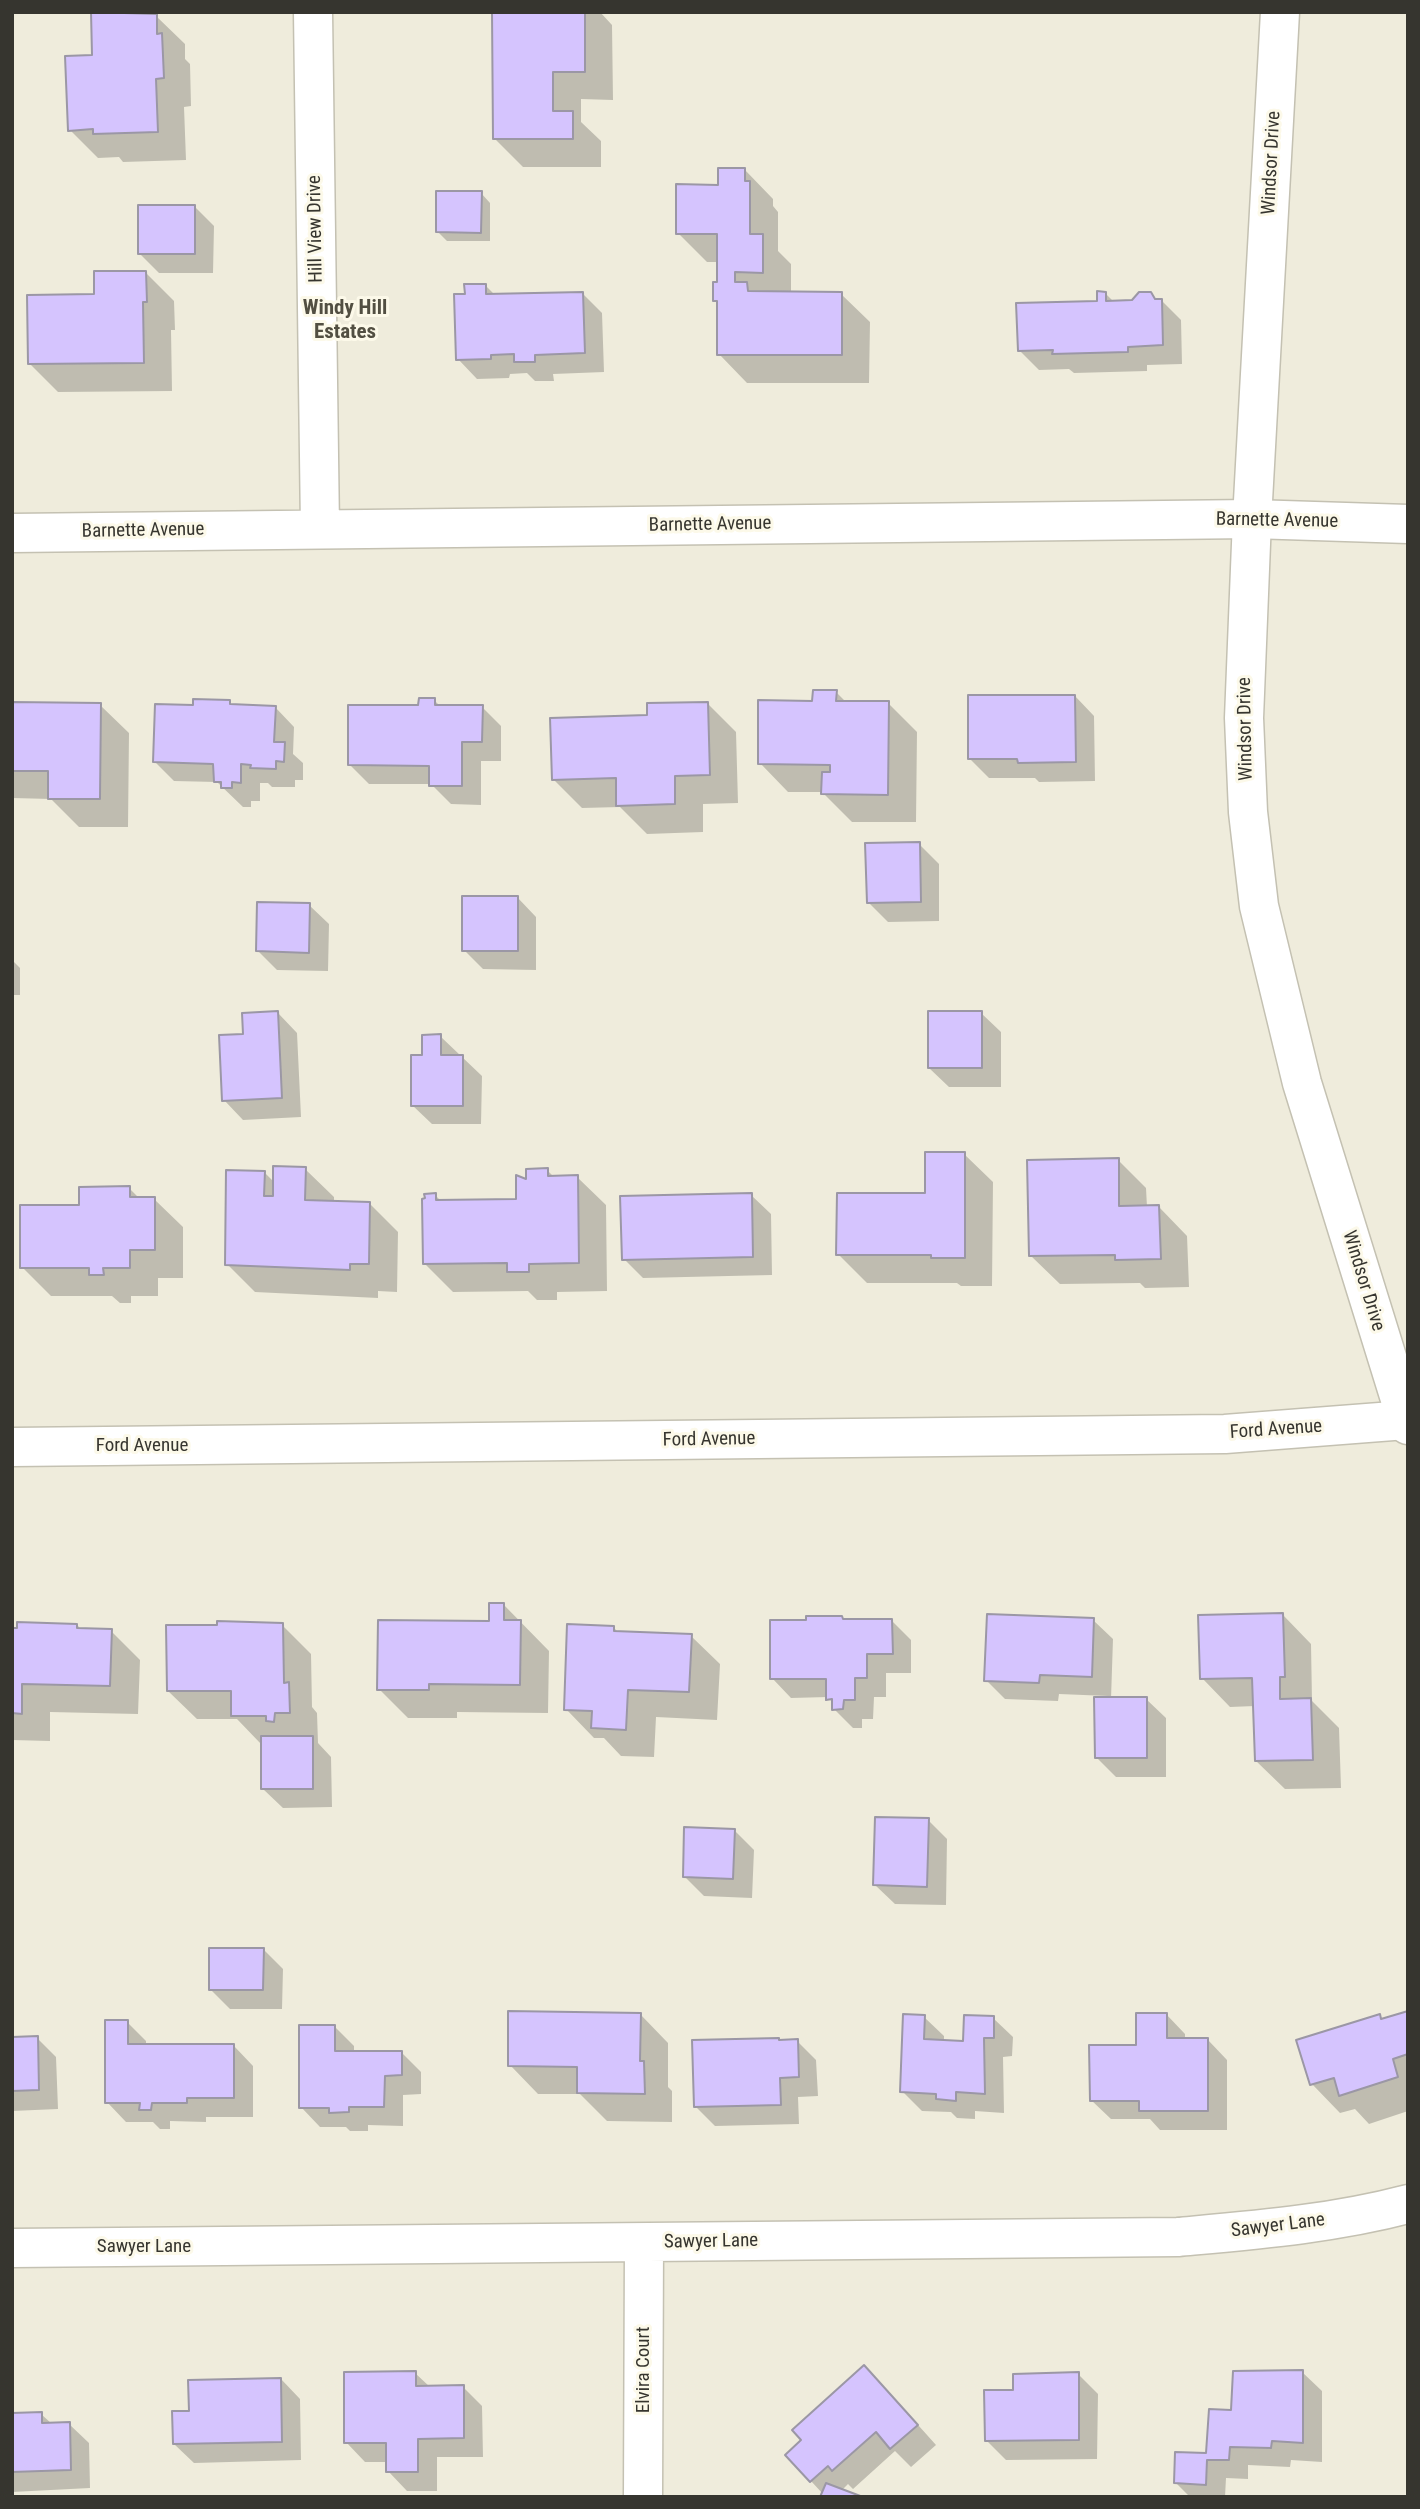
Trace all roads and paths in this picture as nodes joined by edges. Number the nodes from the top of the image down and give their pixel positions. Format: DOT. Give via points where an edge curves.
graph roads {
  1 [pos="313,12"];
  2 [pos="1280,12"];
  3 [pos="1252,519"];
  4 [pos="1408,524"];
  5 [pos="320,529"];
  6 [pos="12,533"];
  7 [pos="1407,1422"];
  8 [pos="12,1447"];
  9 [pos="1408,2204"];
  10 [pos="644,2243"];
  11 [pos="12,2248"];
  12 [pos="643,2497"];
  1 -- 5 [label="street, Hill View Drive"];
  2 -- 3 [label="street, Windsor Drive"];
  3 -- 4 [label="street, Barnette Avenue"];
  3 -- 5 [label="street, Barnette Avenue"];
  3 -- 7 [label="street, Windsor Drive" via="1244,718 1259,906 1303,1083"];
  5 -- 6 [label="street, Barnette Avenue"];
  7 -- 8 [label="street, Ford Avenue" via="1225,1434"];
  9 -- 10 [label="street, Sawyer Lane" via="1290,2227 1178,2237"];
  10 -- 11 [label="street, Sawyer Lane"];
  10 -- 12 [label="street, Elvira Court"];
}
